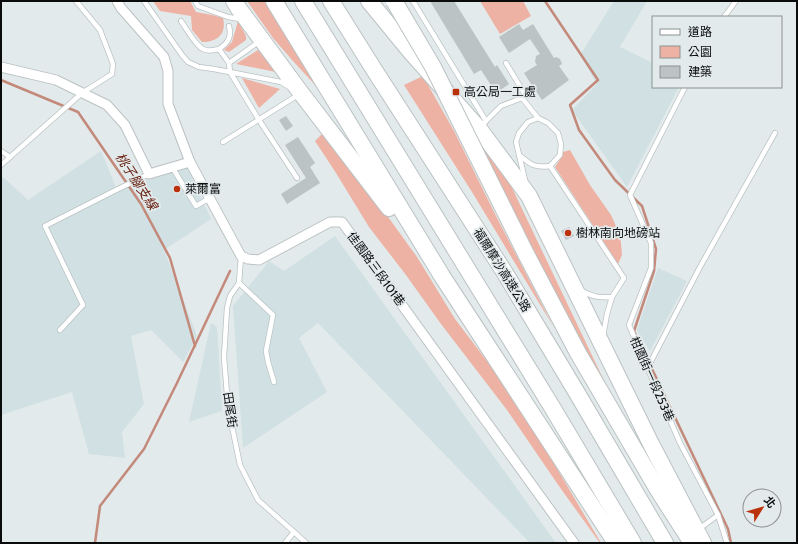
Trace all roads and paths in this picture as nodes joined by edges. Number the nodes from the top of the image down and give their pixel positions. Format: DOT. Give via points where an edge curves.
graph roads {
  1 [pos="76,1"];
  2 [pos="117,1"];
  3 [pos="144,1"];
  4 [pos="195,1"];
  5 [pos="234,1"];
  6 [pos="274,1"];
  7 [pos="303,1"];
  8 [pos="332,1"];
  9 [pos="369,1"];
  10 [pos="394,1"];
  11 [pos="413,1"];
  12 [pos="736,1"];
  13 [pos="725,16"];
  14 [pos="247,20"];
  15 [pos="391,20"];
  16 [pos="181,21"];
  17 [pos="229,26"];
  18 [pos="262,40"];
  19 [pos="219,49"];
  20 [pos="410,51"];
  21 [pos="229,63"];
  22 [pos="506,63"];
  23 [pos="1,67"];
  24 [pos="230,72"];
  25 [pos="684,88"];
  26 [pos="82,93"];
  27 [pos="302,93"];
  28 [pos="522,98"];
  29 [pos="538,118"];
  30 [pos="258,120"];
  31 [pos="483,125"];
  32 [pos="775,133"];
  33 [pos="224,142"];
  34 [pos="1,151"];
  35 [pos="519,155"];
  36 [pos="10,157"];
  37 [pos="190,162"];
  38 [pos="1,165"];
  39 [pos="550,166"];
  40 [pos="172,167"];
  41 [pos="149,174"];
  42 [pos="297,178"];
  43 [pos="529,196"];
  44 [pos="210,198"];
  45 [pos="241,256"];
  46 [pos="442,276"];
  47 [pos="239,283"];
  48 [pos="574,287"];
  49 [pos="612,297"];
  50 [pos="60,330"];
  51 [pos="602,344"];
  52 [pos="648,368"];
  53 [pos="274,382"];
  54 [pos="718,515"];
  55 [pos="703,526"];
  56 [pos="294,532"];
  57 [pos="285,543"];
  58 [pos="306,543"];
  59 [pos="574,543"];
  60 [pos="616,543"];
  61 [pos="633,543"];
  62 [pos="665,543"];
  63 [pos="692,543"];
  64 [pos="703,543"];
  65 [pos="728,543"];
  1 -- 26 [label="lane" via="100,30 112,64 112,74"];
  2 -- 37 [label="street" via="164,57 168,71 168,104"];
  3 -- 24 [label="lane" via="188,62 198,67"];
  4 -- 14 [label="lane" via="198,6 228,17"];
  5 -- 14 [label="highway"];
  6 -- 46 [label="highway"];
  7 -- 61 [label="highway"];
  8 -- 62 [label="highway, 福爾摩沙高速公路" via="505,274"];
  9 -- 20 [label="highway"];
  10 -- 63 [label="highway, bridge" via="433,67 578,353"];
  11 -- 31 [label="lane"];
  12 -- 13 [label="lane"];
  14 -- 18 [label="highway"];
  15 -- 20 [label="lane"];
  16 -- 19 [label="lane" via="202,49"];
  17 -- 19 [label="lane" via="230,38"];
  18 -- 21 [label="lane"];
  18 -- 27 [label="highway"];
  19 -- 21 [label="lane"];
  20 -- 31 [label="highway"];
  21 -- 24 [label="lane"];
  22 -- 28 [label="lane" via="524,93"];
  23 -- 26 [label="street" via="56,80"];
  24 -- 27 [label="lane" via="281,82"];
  24 -- 30 [label="lane"];
  25 -- 52 [label="lane, 柑園街一段253巷" via="630,195 651,243 652,268 628,325"];
  26 -- 36 [label="lane"];
  26 -- 41 [label="street" via="107,105 125,125"];
  27 -- 30 [label="lane"];
  27 -- 46 [label="highway"];
  28 -- 29 [label="lane"];
  28 -- 31 [label="lane" via="501,106"];
  29 -- 35 [label="lane" via="528,122 519,133 516,142"];
  29 -- 39 [label="lane" via="558,133 561,144 560,155"];
  30 -- 33 [label="lane"];
  30 -- 42 [label="lane"];
  31 -- 43 [label="highway"];
  32 -- 52 [label="lane" via="700,267"];
  34 -- 36 [label="lane"];
  35 -- 39 [label="lane" via="530,164"];
  35 -- 43 [label="lane"];
  36 -- 38 [label="lane"];
  37 -- 40 [label="street"];
  37 -- 44 [label="street"];
  39 -- 49 [label="lane" via="624,278"];
  40 -- 41 [label="street"];
  40 -- 44 [label="lane" via="196,206"];
  41 -- 50 [label="lane" via="46,226 83,305"];
  43 -- 48 [label="highway"];
  44 -- 45 [label="street"];
  45 -- 47 [label="lane, 田尾街"];
  45 -- 59 [label="street, 佳園路三段101巷" via="259,260 330,222 342,222"];
  46 -- 60 [label="highway"];
  47 -- 53 [label="lane" via="273,315 266,352"];
  47 -- 56 [label="lane, 田尾街" via="230,296 227,308 224,357 228,407 240,465 258,500"];
  48 -- 49 [label="lane" via="592,296"];
  48 -- 51 [label="highway"];
  49 -- 51 [label="lane"];
  51 -- 64 [label="highway"];
  52 -- 54 [label="lane, 柑園街一段253巷" via="680,443"];
  54 -- 55 [label="lane"];
  54 -- 65 [label="lane, 柑園街一段253巷"];
  56 -- 57 [label="lane"];
  56 -- 58 [label="lane, 田尾街"];
}
